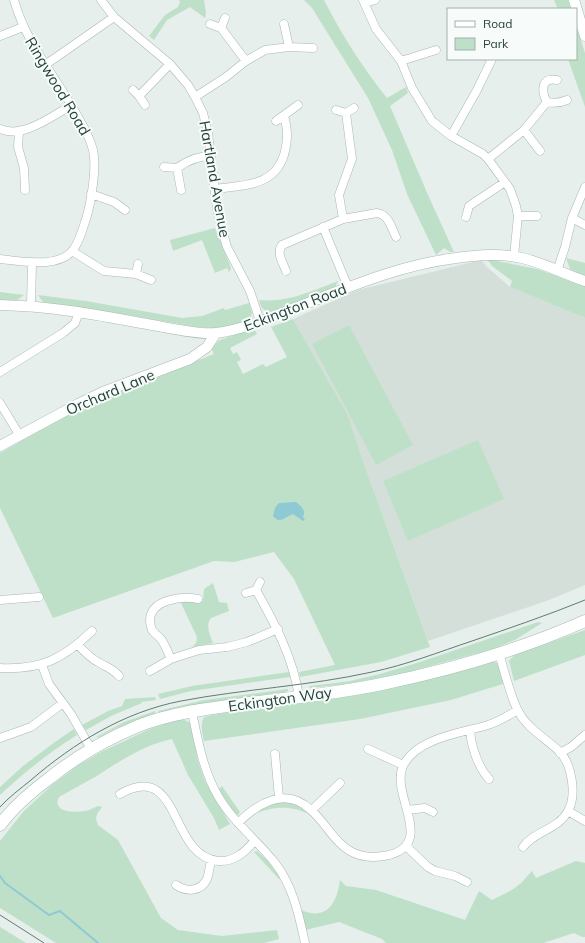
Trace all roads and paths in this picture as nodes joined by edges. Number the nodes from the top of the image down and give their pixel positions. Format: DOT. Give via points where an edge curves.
graph roads {
  1 [pos="14,0"];
  2 [pos="101,0"];
  3 [pos="375,0"];
  4 [pos="364,2"];
  5 [pos="577,10"];
  6 [pos="114,17"];
  7 [pos="225,18"];
  8 [pos="210,24"];
  9 [pos="284,24"];
  10 [pos="23,27"];
  11 [pos="221,28"];
  12 [pos="0,36"];
  13 [pos="585,36"];
  14 [pos="289,47"];
  15 [pos="313,48"];
  16 [pos="436,50"];
  17 [pos="492,60"];
  18 [pos="246,61"];
  19 [pos="401,61"];
  20 [pos="170,64"];
  21 [pos="45,65"];
  22 [pos="557,80"];
  23 [pos="195,97"];
  24 [pos="568,100"];
  25 [pos="547,102"];
  26 [pos="72,105"];
  27 [pos="145,105"];
  28 [pos="298,105"];
  29 [pos="354,108"];
  30 [pos="336,110"];
  31 [pos="346,113"];
  32 [pos="284,116"];
  33 [pos="276,121"];
  34 [pos="0,129"];
  35 [pos="524,130"];
  36 [pos="19,132"];
  37 [pos="451,136"];
  38 [pos="540,151"];
  39 [pos="211,156"];
  40 [pos="488,159"];
  41 [pos="164,167"];
  42 [pos="177,168"];
  43 [pos="15,176"];
  44 [pos="24,176"];
  45 [pos="505,182"];
  46 [pos="585,187"];
  47 [pos="215,189"];
  48 [pos="25,190"];
  49 [pos="181,190"];
  50 [pos="91,194"];
  51 [pos="119,195"];
  52 [pos="114,202"];
  53 [pos="125,210"];
  54 [pos="518,216"];
  55 [pos="537,216"];
  56 [pos="466,217"];
  57 [pos="572,218"];
  58 [pos="344,219"];
  59 [pos="585,225"];
  60 [pos="323,227"];
  61 [pos="396,237"];
  62 [pos="72,251"];
  63 [pos="514,256"];
  64 [pos="0,259"];
  65 [pos="32,262"];
  66 [pos="138,264"];
  67 [pos="286,271"];
  68 [pos="557,271"];
  69 [pos="136,274"];
  70 [pos="151,280"];
  71 [pos="585,281"];
  72 [pos="348,287"];
  73 [pos="0,305"];
  74 [pos="31,306"];
  75 [pos="79,312"];
  76 [pos="260,321"];
  77 [pos="216,333"];
  78 [pos="0,372"];
  79 [pos="0,402"];
  80 [pos="20,436"];
  81 [pos="0,446"];
  82 [pos="260,582"];
  83 [pos="256,590"];
  84 [pos="246,593"];
  85 [pos="39,597"];
  86 [pos="198,599"];
  87 [pos="0,600"];
  88 [pos="585,621"];
  89 [pos="278,629"];
  90 [pos="92,631"];
  91 [pos="78,645"];
  92 [pos="499,653"];
  93 [pos="171,659"];
  94 [pos="42,665"];
  95 [pos="0,668"];
  96 [pos="150,671"];
  97 [pos="119,676"];
  98 [pos="299,697"];
  99 [pos="63,703"];
  100 [pos="518,710"];
  101 [pos="192,712"];
  102 [pos="470,730"];
  103 [pos="585,735"];
  104 [pos="0,738"];
  105 [pos="91,749"];
  106 [pos="368,749"];
  107 [pos="560,753"];
  108 [pos="275,754"];
  109 [pos="403,765"];
  110 [pos="489,779"];
  111 [pos="340,783"];
  112 [pos="120,794"];
  113 [pos="279,798"];
  114 [pos="312,810"];
  115 [pos="407,810"];
  116 [pos="568,811"];
  117 [pos="433,812"];
  118 [pos="585,821"];
  119 [pos="238,823"];
  120 [pos="0,825"];
  121 [pos="254,841"];
  122 [pos="406,846"];
  123 [pos="523,846"];
  124 [pos="212,860"];
  125 [pos="467,882"];
  126 [pos="176,885"];
  127 [pos="305,943"];
  1 -- 10 [label="street, Ringwood Road"];
  2 -- 6 [label="street, Hartland Avenue"];
  3 -- 4 [label="street"];
  4 -- 19 [label="street" via="376,29"];
  5 -- 13 [label="street"];
  6 -- 20 [label="street, Hartland Avenue"];
  6 -- 21 [label="street"];
  7 -- 11 [label="street"];
  8 -- 11 [label="street"];
  9 -- 14 [label="street"];
  10 -- 12 [label="street"];
  10 -- 21 [label="street, Ringwood Road"];
  11 -- 18 [label="street"];
  14 -- 15 [label="street"];
  14 -- 18 [label="street" via="265,50"];
  16 -- 19 [label="street"];
  17 -- 37 [label="street"];
  18 -- 23 [label="street"];
  19 -- 37 [label="street" via="426,113"];
  20 -- 23 [label="street, Hartland Avenue"];
  20 -- 27 [label="street" via="136,93"];
  21 -- 26 [label="street, Ringwood Road"];
  22 -- 25 [label="street" via="553,79 544,84 542,89"];
  23 -- 39 [label="street, Hartland Avenue" via="206,122"];
  24 -- 25 [label="street"];
  25 -- 35 [label="street"];
  26 -- 36 [label="street"];
  26 -- 50 [label="street, Ringwood Road" via="93,150"];
  28 -- 32 [label="street"];
  29 -- 31 [label="street"];
  30 -- 31 [label="street"];
  31 -- 58 [label="street" via="352,159 339,195"];
  32 -- 33 [label="street"];
  32 -- 47 [label="street" via="288,138 281,163 276,170 263,181"];
  34 -- 36 [label="street"];
  35 -- 38 [label="street"];
  35 -- 40 [label="street"];
  36 -- 44 [label="street" via="18,147"];
  37 -- 40 [label="street"];
  39 -- 42 [label="street" via="193,158"];
  39 -- 47 [label="street, Hartland Avenue"];
  40 -- 45 [label="street"];
  41 -- 42 [label="street"];
  42 -- 49 [label="street"];
  43 -- 44 [label="street"];
  44 -- 48 [label="street"];
  45 -- 54 [label="street" via="514,198"];
  45 -- 56 [label="street" via="469,206"];
  46 -- 57 [label="street"];
  47 -- 76 [label="street, Hartland Avenue" via="219,216 228,246 250,291"];
  50 -- 52 [label="street"];
  50 -- 62 [label="street, Ringwood Road" via="81,236"];
  51 -- 52 [label="street"];
  52 -- 53 [label="street"];
  54 -- 55 [label="street"];
  54 -- 63 [label="street"];
  57 -- 59 [label="street"];
  57 -- 68 [label="street"];
  58 -- 60 [label="street"];
  58 -- 61 [label="street" via="382,214 387,218"];
  60 -- 67 [label="street" via="280,247 279,253"];
  60 -- 72 [label="street"];
  62 -- 65 [label="street" via="50,262"];
  62 -- 69 [label="street" via="104,271"];
  63 -- 68 [label="street, Eckington Road"];
  63 -- 72 [label="street, Eckington Road" via="474,255 424,263 391,271"];
  64 -- 65 [label="street"];
  65 -- 74 [label="street"];
  66 -- 69 [label="street"];
  68 -- 71 [label="street, Eckington Road"];
  69 -- 70 [label="street"];
  72 -- 76 [label="street, Eckington Road"];
  73 -- 74 [label="street, Eckington Road"];
  74 -- 75 [label="street, Eckington Road"];
  75 -- 77 [label="street, Eckington Road" via="179,330"];
  75 -- 78 [label="street" via="75,322 63,333"];
  76 -- 77 [label="street, Eckington Road"];
  77 -- 80 [label="street, Orchard Lane" via="206,347 190,359 103,392"];
  79 -- 80 [label="street"];
  80 -- 81 [label="street, Orchard Lane"];
  82 -- 83 [label="street"];
  83 -- 84 [label="street"];
  83 -- 89 [label="street"];
  85 -- 87 [label="street"];
  86 -- 93 [label="street" via="174,599 155,608 151,615 152,630 162,641"];
  88 -- 92 [label="main road, Eckington Way"];
  89 -- 93 [label="street" via="247,642 199,650"];
  89 -- 98 [label="street" via="295,676"];
  90 -- 91 [label="street"];
  91 -- 94 [label="street"];
  91 -- 97 [label="street" via="98,663 110,667"];
  92 -- 98 [label="main road, Eckington Way" via="451,668 381,684"];
  92 -- 100 [label="street"];
  93 -- 96 [label="street"];
  94 -- 95 [label="street"];
  94 -- 99 [label="street" via="49,684"];
  98 -- 101 [label="main road, Eckington Way"];
  99 -- 104 [label="street" via="31,727"];
  99 -- 105 [label="street"];
  100 -- 102 [label="street"];
  100 -- 107 [label="street" via="526,722"];
  101 -- 105 [label="main road, Eckington Way" via="139,726"];
  101 -- 119 [label="street" via="210,781"];
  102 -- 109 [label="street" via="426,744"];
  102 -- 110 [label="street" via="476,756"];
  103 -- 107 [label="street"];
  105 -- 120 [label="main road, Eckington Way" via="36,788"];
  106 -- 109 [label="street"];
  107 -- 116 [label="street" via="572,784"];
  108 -- 113 [label="street"];
  109 -- 115 [label="street" via="400,784"];
  111 -- 114 [label="street"];
  112 -- 124 [label="street" via="143,787 160,792 194,849"];
  113 -- 114 [label="street" via="296,800"];
  113 -- 119 [label="street" via="261,805"];
  114 -- 122 [label="street" via="334,837 351,852 378,857 396,853"];
  115 -- 117 [label="street" via="425,808"];
  115 -- 122 [label="street" via="410,836"];
  116 -- 118 [label="street"];
  116 -- 123 [label="street" via="558,823"];
  119 -- 121 [label="street"];
  121 -- 124 [label="street" via="237,857 223,861"];
  121 -- 127 [label="street" via="276,864 291,890"];
  122 -- 125 [label="street" via="428,867"];
  124 -- 126 [label="street" via="207,879 202,885 184,890"];
}
